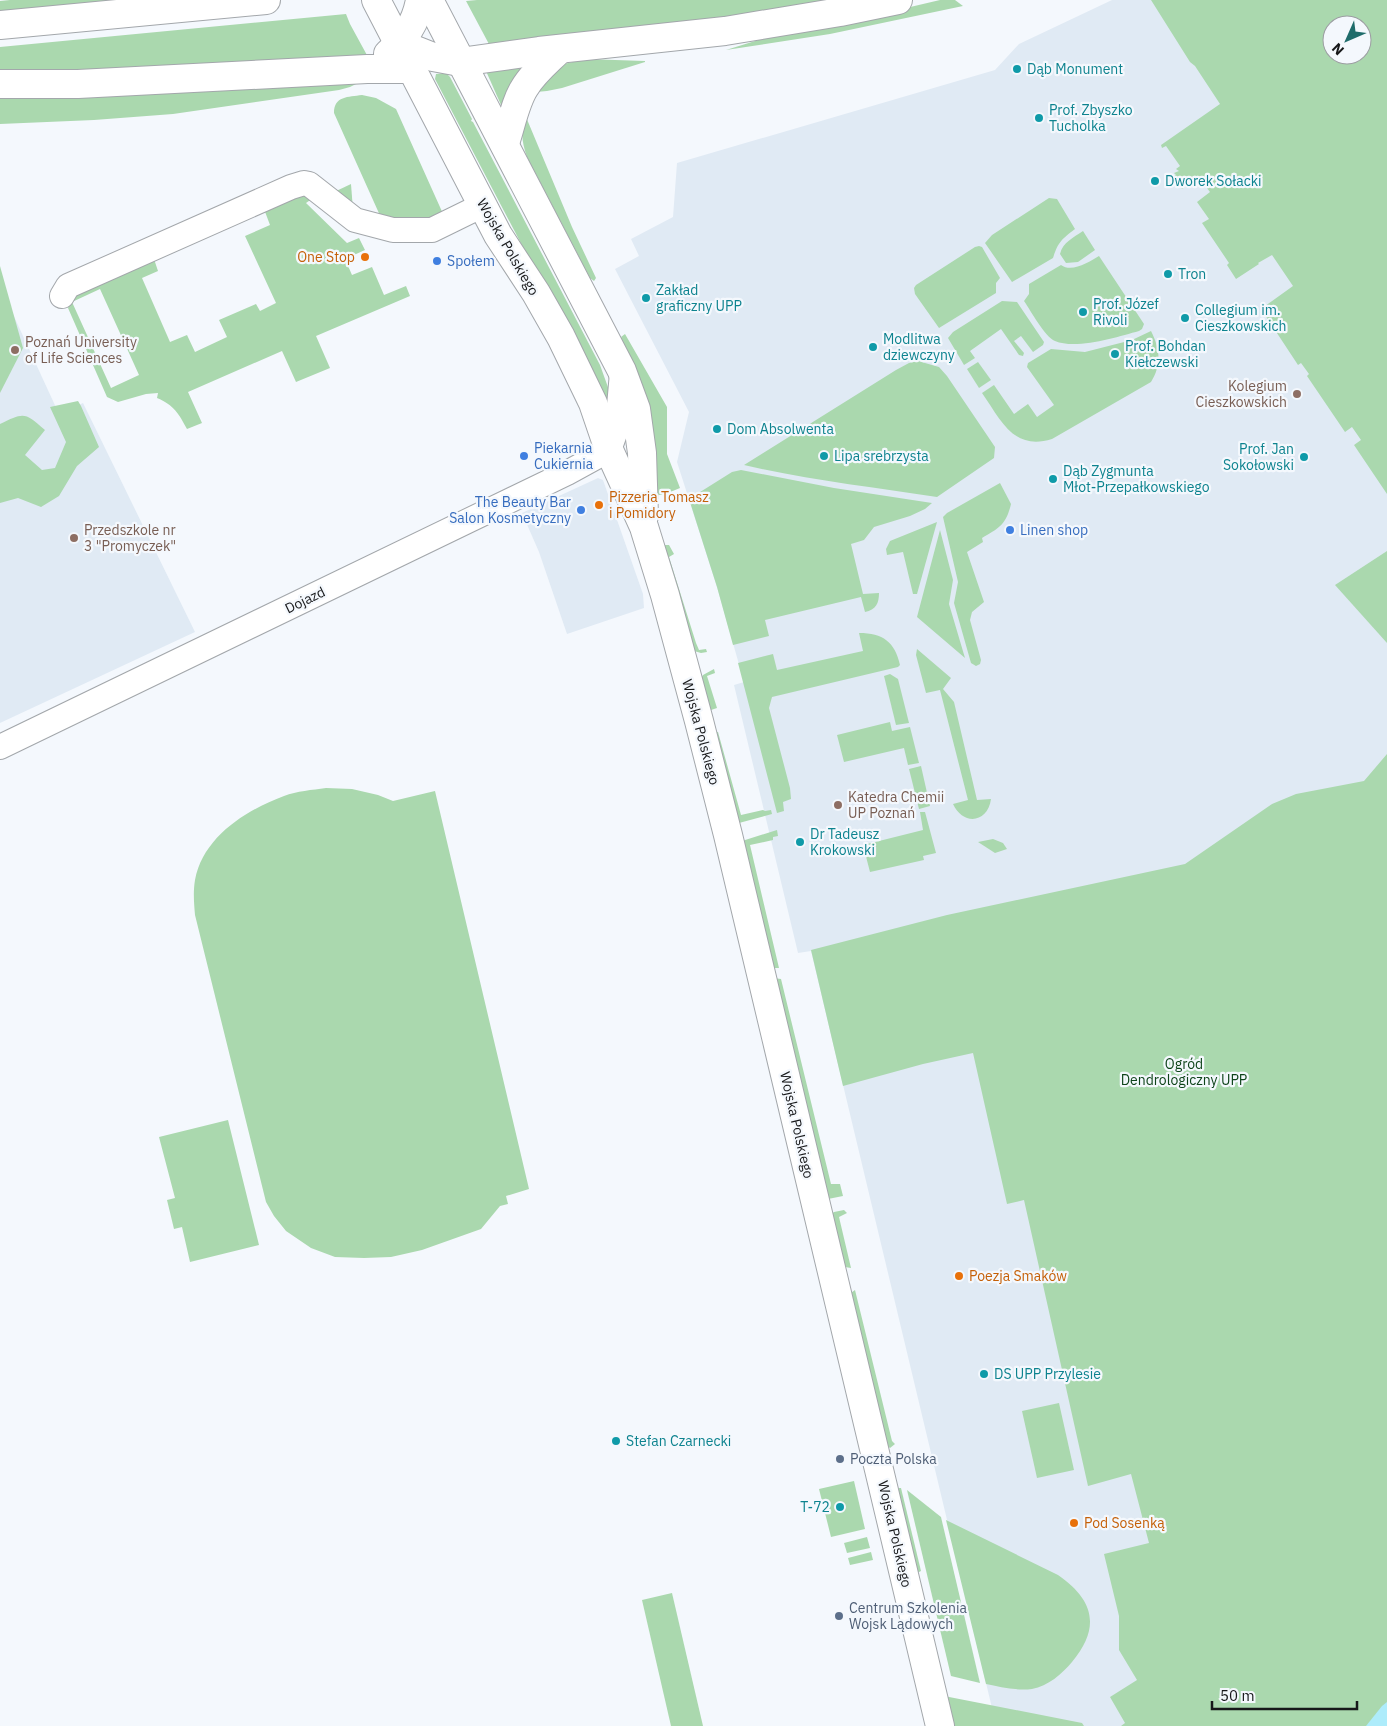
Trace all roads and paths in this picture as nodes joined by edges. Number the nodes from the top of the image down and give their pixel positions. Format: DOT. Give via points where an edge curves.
graph roads {
  1 [pos="266,0"];
  2 [pos="898,0"];
  3 [pos="425,8"];
  4 [pos="388,21"];
  5 [pos="0,25"];
  6 [pos="560,49"];
  7 [pos="460,62"];
  8 [pos="367,69"];
  9 [pos="412,69"];
  10 [pos="0,84"];
  11 [pos="505,143"];
  12 [pos="483,205"];
  13 [pos="62,296"];
  14 [pos="622,370"];
  15 [pos="609,450"];
  16 [pos="644,527"];
  17 [pos="0,747"];
  18 [pos="940,1726"];
  1 -- 5 [label="street"];
  2 -- 6 [label="street" via="725,31"];
  3 -- 4 [label="street" via="409,32"];
  3 -- 7 [label="street, Wojska Polskiego"];
  4 -- 7 [label="street" via="433,57"];
  4 -- 8 [label="street" via="383,59"];
  4 -- 9 [label="street, Wojska Polskiego"];
  6 -- 7 [label="street"];
  6 -- 11 [label="street" via="526,85"];
  7 -- 11 [label="street, Wojska Polskiego"];
  8 -- 9 [label="street"];
  8 -- 10 [label="street" via="78,84"];
  9 -- 12 [label="street, Wojska Polskiego"];
  11 -- 14 [label="street, Wojska Polskiego"];
  12 -- 13 [label="street" via="432,230 393,230 355,220 313,186 304,183 68,286"];
  12 -- 15 [label="street, Wojska Polskiego" via="561,338 593,403"];
  14 -- 15 [label="street" via="617,428"];
  14 -- 16 [label="street, Wojska Polskiego" via="637,418 643,469"];
  15 -- 16 [label="street, Wojska Polskiego"];
  15 -- 17 [label="street, Dojazd"];
  16 -- 18 [label="street, Wojska Polskiego" via="728,835"];
}
